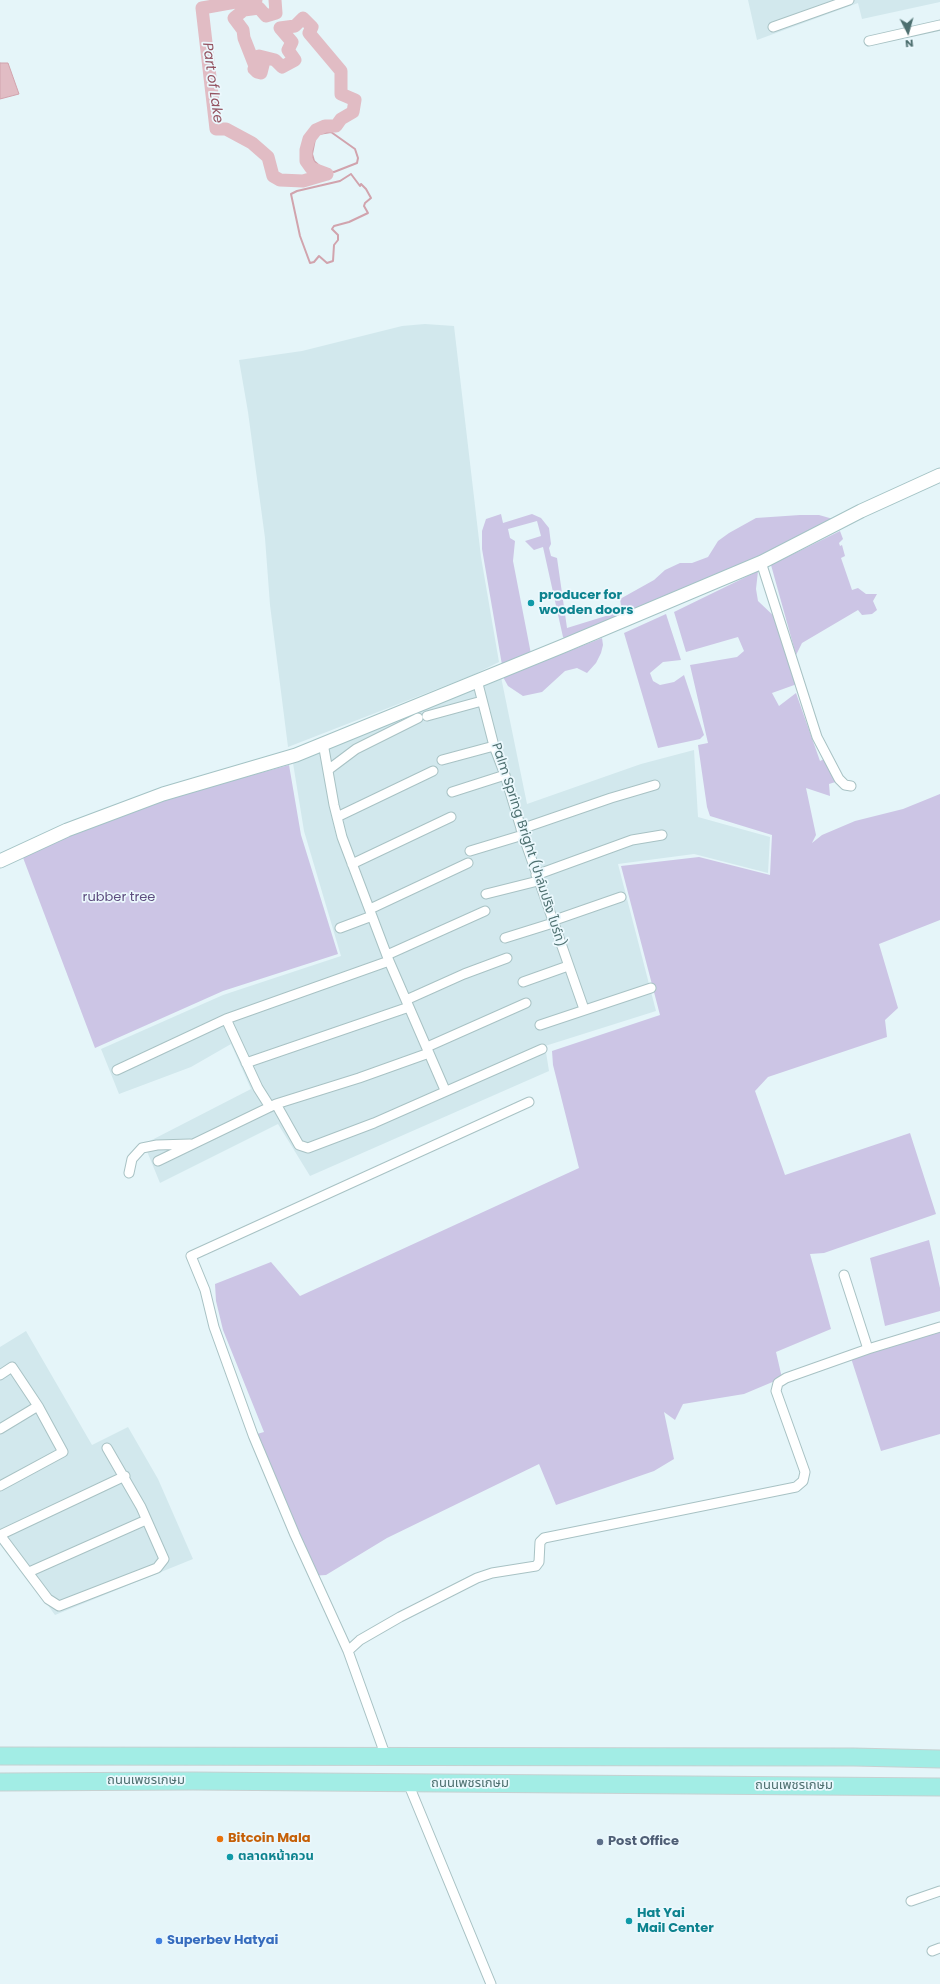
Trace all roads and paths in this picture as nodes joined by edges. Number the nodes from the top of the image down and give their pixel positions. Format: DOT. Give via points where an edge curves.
graph roads {
  1 [pos="849,0"];
  2 [pos="940,25"];
  3 [pos="773,27"];
  4 [pos="869,40"];
  5 [pos="940,475"];
  6 [pos="761,562"];
  7 [pos="477,680"];
  8 [pos="482,701"];
  9 [pos="324,743"];
  10 [pos="494,746"];
  11 [pos="442,760"];
  12 [pos="328,770"];
  13 [pos="433,771"];
  14 [pos="505,775"];
  15 [pos="655,785"];
  16 [pos="851,786"];
  17 [pos="452,792"];
  18 [pos="337,817"];
  19 [pos="450,817"];
  20 [pos="522,832"];
  21 [pos="662,835"];
  22 [pos="470,851"];
  23 [pos="0,861"];
  24 [pos="468,863"];
  25 [pos="352,864"];
  26 [pos="537,878"];
  27 [pos="486,894"];
  28 [pos="621,897"];
  29 [pos="485,911"];
  30 [pos="371,913"];
  31 [pos="552,922"];
  32 [pos="340,928"];
  33 [pos="505,938"];
  34 [pos="388,958"];
  35 [pos="507,958"];
  36 [pos="568,966"];
  37 [pos="523,982"];
  38 [pos="651,988"];
  39 [pos="526,1003"];
  40 [pos="408,1004"];
  41 [pos="584,1009"];
  42 [pos="226,1019"];
  43 [pos="540,1025"];
  44 [pos="542,1049"];
  45 [pos="428,1050"];
  46 [pos="246,1063"];
  47 [pos="117,1070"];
  48 [pos="445,1090"];
  49 [pos="529,1102"];
  50 [pos="273,1106"];
  51 [pos="195,1143"];
  52 [pos="158,1161"];
  53 [pos="129,1173"];
  54 [pos="844,1275"];
  55 [pos="940,1328"];
  56 [pos="868,1349"];
  57 [pos="0,1375"];
  58 [pos="38,1406"];
  59 [pos="0,1429"];
  60 [pos="107,1448"];
  61 [pos="125,1476"];
  62 [pos="0,1486"];
  63 [pos="146,1520"];
  64 [pos="0,1535"];
  65 [pos="29,1572"];
  66 [pos="348,1651"];
  67 [pos="0,1756"];
  68 [pos="386,1757"];
  69 [pos="940,1759"];
  70 [pos="0,1782"];
  71 [pos="408,1783"];
  72 [pos="939,1787"];
  73 [pos="940,1891"];
  74 [pos="911,1901"];
  75 [pos="491,1984"];
  1 -- 3 [label="street"];
  2 -- 4 [label="street"];
  5 -- 6 [label="street" via="861,511"];
  6 -- 7 [label="street"];
  6 -- 16 [label="street" via="817,737 839,779"];
  7 -- 8 [label="street, Palm Spring Bright (ปาล์มปริง ไบร์ท)"];
  7 -- 9 [label="street"];
  8 -- 10 [label="street, Palm Spring Bright (ปาล์มปริง ไบร์ท)"];
  8 -- 12 [label="street" via="423,717 356,749"];
  9 -- 12 [label="street"];
  9 -- 23 [label="street" via="296,755 163,794 67,830"];
  10 -- 11 [label="street"];
  10 -- 14 [label="street, Palm Spring Bright (ปาล์มปริง ไบร์ท)"];
  12 -- 18 [label="street"];
  13 -- 18 [label="street"];
  14 -- 17 [label="street"];
  14 -- 20 [label="street, Palm Spring Bright (ปาล์มปริง ไบร์ท)"];
  15 -- 20 [label="street" via="612,798"];
  18 -- 25 [label="street"];
  19 -- 25 [label="street"];
  20 -- 22 [label="street"];
  20 -- 26 [label="street, Palm Spring Bright (ปาล์มปริง ไบร์ท)"];
  21 -- 26 [label="street" via="632,840"];
  24 -- 30 [label="street"];
  25 -- 30 [label="street"];
  26 -- 27 [label="street"];
  26 -- 31 [label="street, Palm Spring Bright (ปาล์มปริง ไบร์ท)"];
  28 -- 31 [label="street"];
  29 -- 34 [label="street"];
  30 -- 32 [label="street"];
  30 -- 34 [label="street"];
  31 -- 33 [label="street"];
  31 -- 36 [label="street, Palm Spring Bright (ปาล์มปริง ไบร์ท)"];
  34 -- 40 [label="street"];
  34 -- 42 [label="street"];
  35 -- 40 [label="street" via="464,974"];
  36 -- 37 [label="street"];
  36 -- 41 [label="street, Palm Spring Bright (ปาล์มปริง ไบร์ท)"];
  38 -- 41 [label="street"];
  39 -- 45 [label="street"];
  40 -- 45 [label="street"];
  40 -- 46 [label="street"];
  41 -- 43 [label="street"];
  42 -- 46 [label="street"];
  42 -- 47 [label="street"];
  44 -- 48 [label="street"];
  45 -- 48 [label="street"];
  45 -- 50 [label="street" via="360,1078"];
  46 -- 50 [label="street" via="258,1088"];
  48 -- 50 [label="street" via="374,1123 306,1148 300,1145"];
  49 -- 66 [label="street" via="191,1256 205,1290 214,1327 253,1434 295,1535"];
  50 -- 51 [label="street"];
  51 -- 52 [label="street"];
  51 -- 53 [label="street" via="142,1148 132,1159"];
  54 -- 56 [label="street"];
  55 -- 56 [label="street"];
  56 -- 66 [label="street" via="778,1383 776,1391 805,1472 802,1482 796,1487 544,1538 540,1542 539,1562 536,1566 477,1578 400,1617 360,1640"];
  57 -- 58 [label="street" via="12,1367"];
  58 -- 59 [label="street"];
  58 -- 62 [label="street" via="63,1452"];
  60 -- 61 [label="street"];
  61 -- 63 [label="street"];
  61 -- 64 [label="street"];
  63 -- 65 [label="street"];
  63 -- 65 [label="street" via="164,1559 157,1568 59,1606 48,1599"];
  64 -- 65 [label="street"];
  66 -- 68 [label="street"];
  67 -- 68 [label="highway, ถนนเพชรเกษม"];
  68 -- 69 [label="highway, ถนนเพชรเกษม"];
  70 -- 71 [label="highway, ถนนเพชรเกษม"];
  71 -- 72 [label="highway, ถนนเพชรเกษม"];
  71 -- 75 [label="street"];
  73 -- 74 [label="street"];
}
